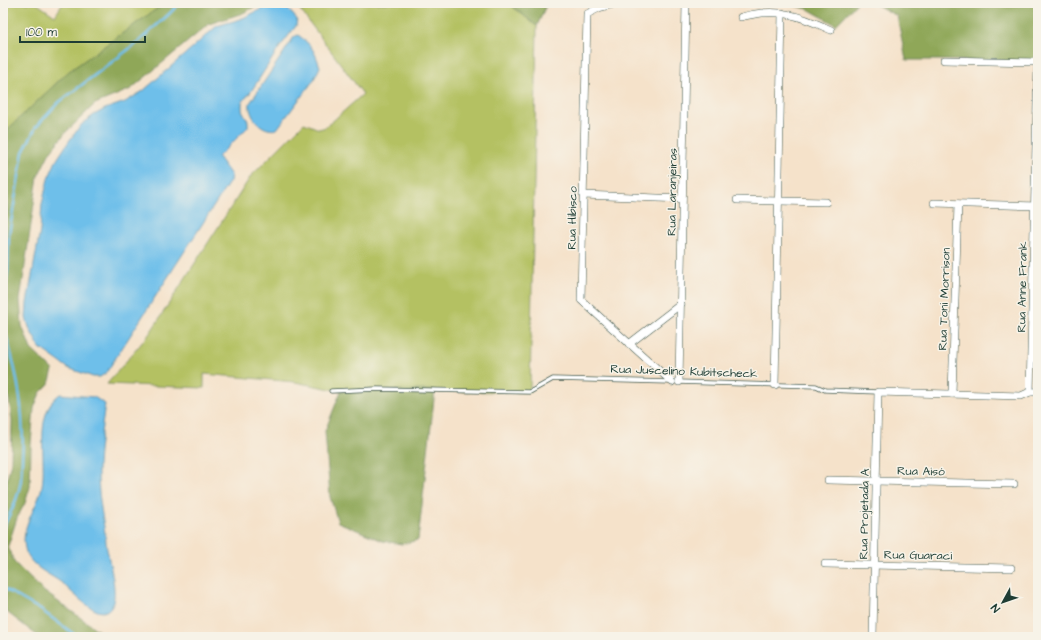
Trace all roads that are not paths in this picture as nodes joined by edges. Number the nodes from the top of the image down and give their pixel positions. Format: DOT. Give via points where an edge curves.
graph roads {
  1 [pos="617,3"];
  2 [pos="686,3"];
  3 [pos="782,13"];
  4 [pos="741,17"];
  5 [pos="831,30"];
  6 [pos="944,60"];
  7 [pos="1038,62"];
  8 [pos="583,195"];
  9 [pos="682,199"];
  10 [pos="738,200"];
  11 [pos="779,201"];
  12 [pos="826,202"];
  13 [pos="934,203"];
  14 [pos="958,204"];
  15 [pos="1036,206"];
  16 [pos="681,304"];
  17 [pos="629,344"];
  18 [pos="675,382"];
  19 [pos="775,385"];
  20 [pos="331,391"];
  21 [pos="878,392"];
  22 [pos="1030,392"];
  23 [pos="1038,392"];
  24 [pos="952,394"];
  25 [pos="828,480"];
  26 [pos="876,482"];
  27 [pos="1014,484"];
  28 [pos="825,564"];
  29 [pos="874,565"];
  30 [pos="1011,568"];
  31 [pos="873,637"];
  1 -- 8 [label="street, Rua Hibisco" via="587,14"];
  2 -- 9 [label="street, Rua Laranjeiras"];
  3 -- 4 [label="street"];
  3 -- 5 [label="street"];
  3 -- 11 [label="street"];
  6 -- 7 [label="street"];
  7 -- 15 [label="street, Rua Anne Frank"];
  8 -- 9 [label="street"];
  8 -- 17 [label="street, Rua Hibisco" via="581,300"];
  9 -- 16 [label="street, Rua Laranjeiras"];
  10 -- 11 [label="street"];
  11 -- 12 [label="street"];
  11 -- 19 [label="street"];
  13 -- 14 [label="street"];
  14 -- 15 [label="street"];
  14 -- 24 [label="street, Rua Toni Morrison"];
  15 -- 22 [label="street, Rua Anne Frank"];
  16 -- 17 [label="street"];
  16 -- 18 [label="street, Rua Laranjeiras"];
  17 -- 18 [label="street, Rua Hibisco"];
  18 -- 19 [label="lane, Rua Juscelino Kubitscheck"];
  18 -- 20 [label="lane, Rua Juscelino Kubitscheck" via="554,379 530,392"];
  19 -- 21 [label="lane, Rua Juscelino Kubitscheck"];
  21 -- 24 [label="street, Rua Juscelino Kubitscheck"];
  21 -- 26 [label="street, Rua Projetada A"];
  22 -- 23 [label="street, Rua Juscelino Kubitscheck"];
  22 -- 24 [label="street, Rua Juscelino Kubitscheck" via="1021,396"];
  25 -- 26 [label="street, Rua Aisó"];
  26 -- 27 [label="street, Rua Aisó"];
  26 -- 29 [label="street, Rua Projetada A"];
  28 -- 29 [label="street, Rua Guaraci"];
  29 -- 30 [label="street, Rua Guaraci"];
  29 -- 31 [label="street, Rua Projetada A"];
}
